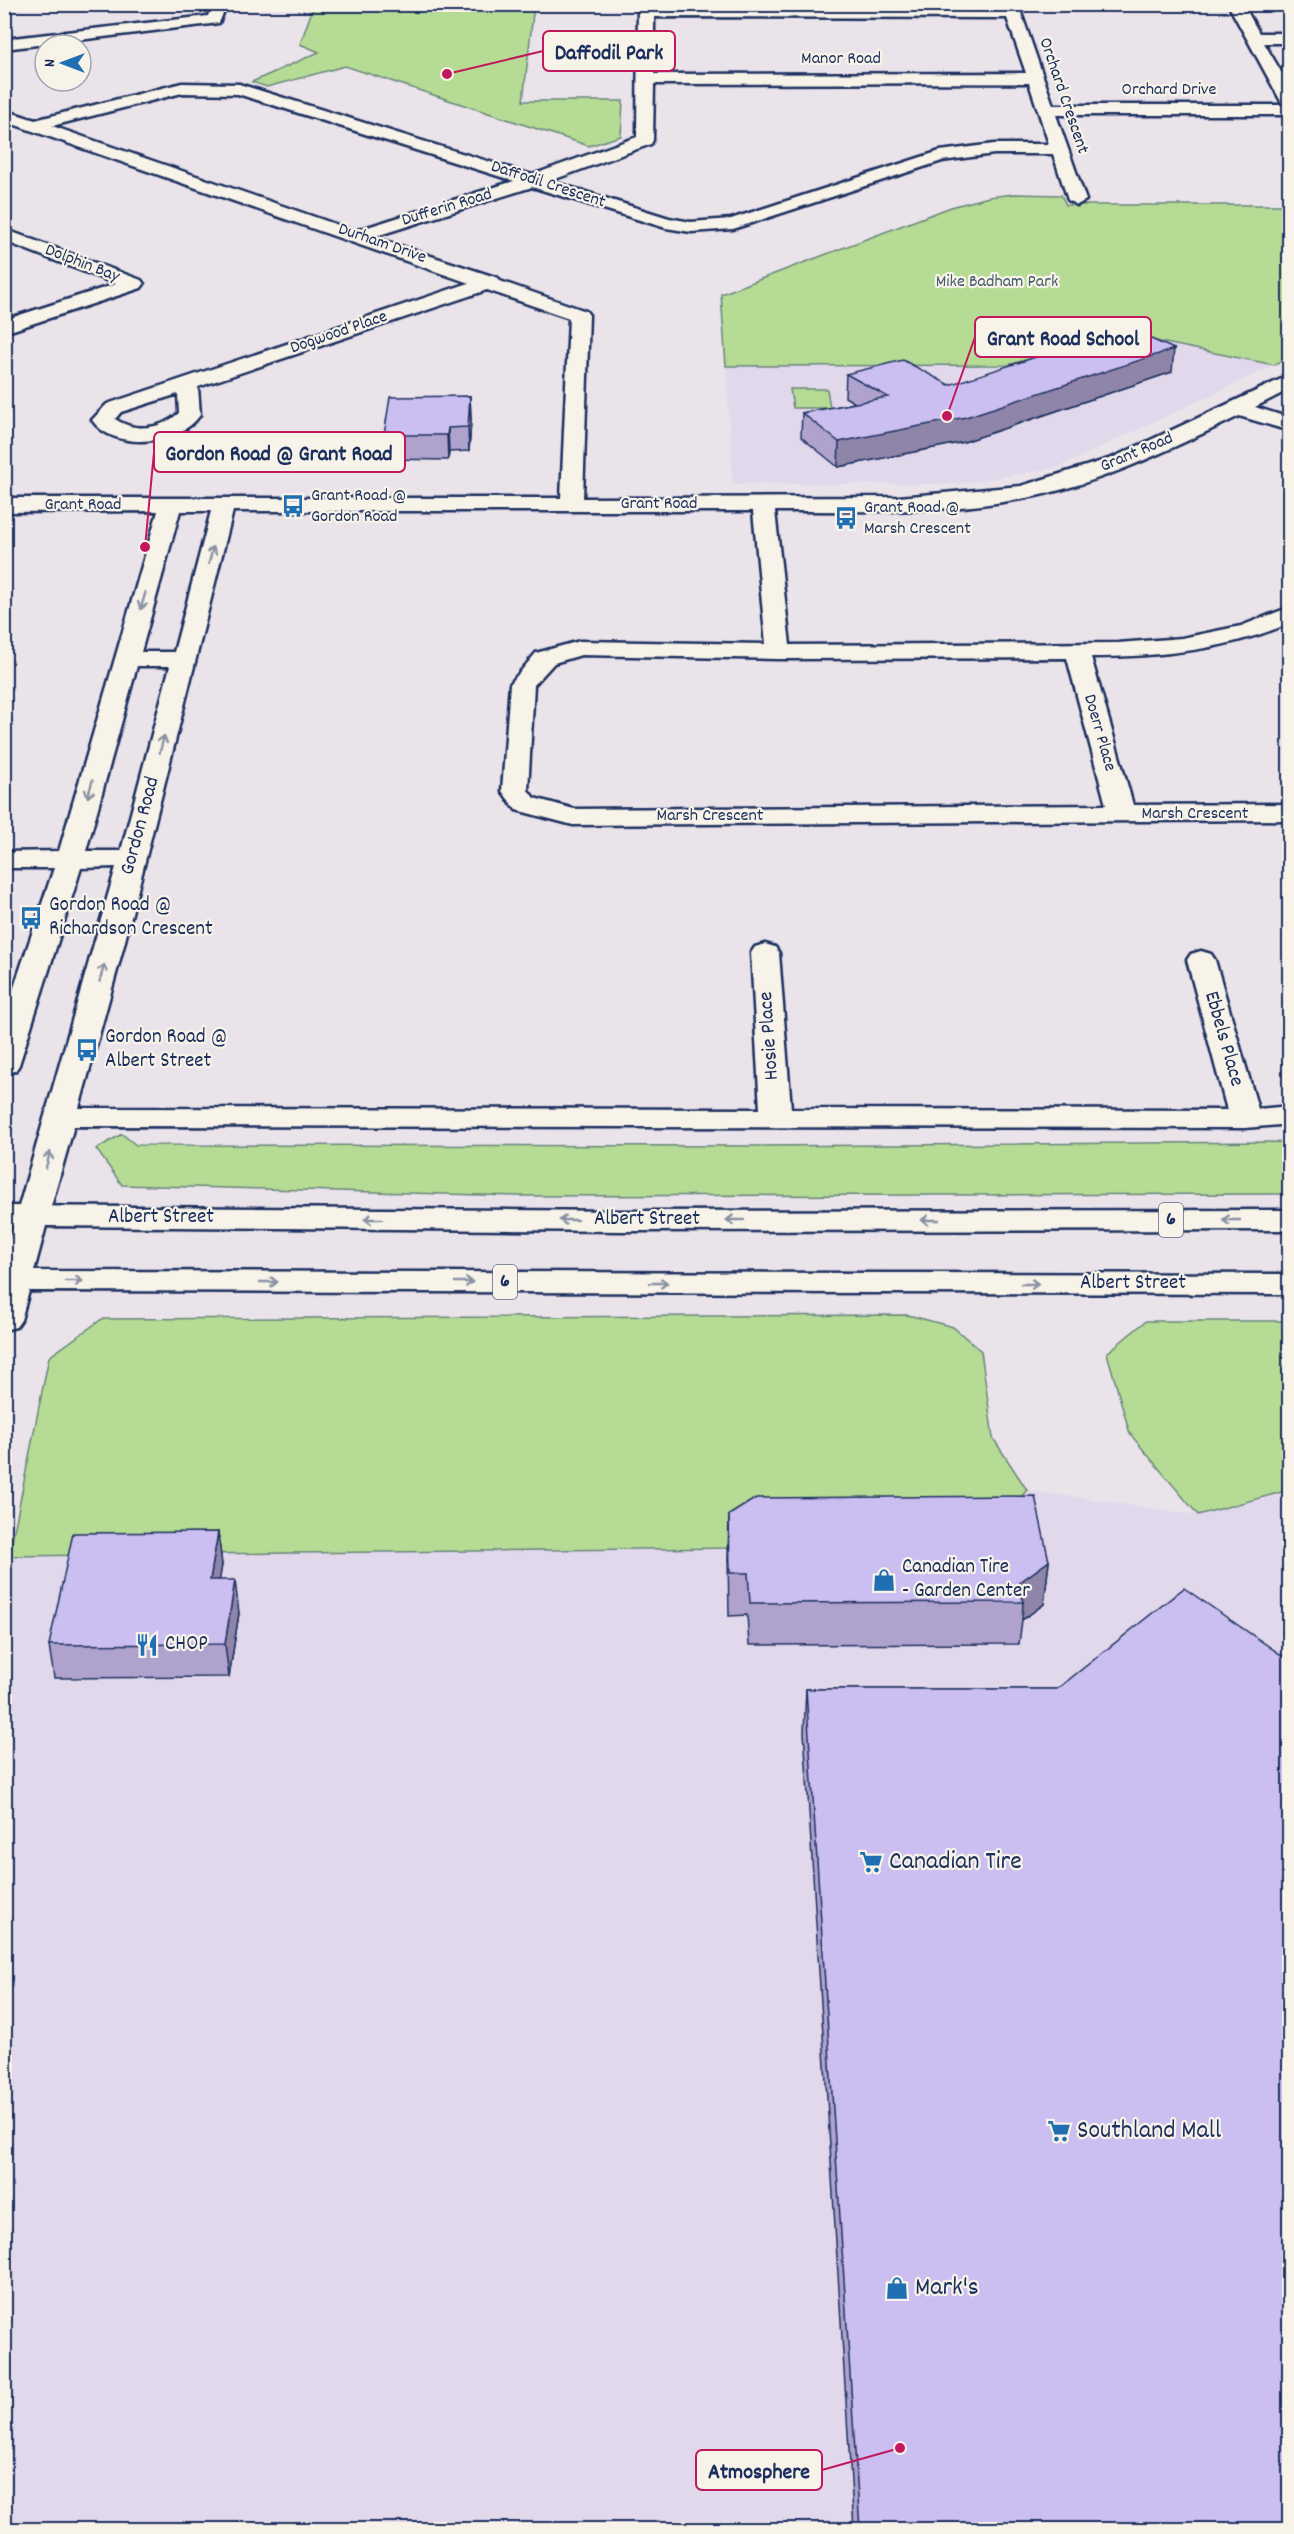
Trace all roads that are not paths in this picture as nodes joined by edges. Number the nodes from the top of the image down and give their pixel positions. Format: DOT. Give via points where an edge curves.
graph roads {
  1 [pos="220,4"];
  2 [pos="1235,4"];
  3 [pos="646,8"];
  4 [pos="1011,9"];
  5 [pos="1254,38"];
  6 [pos="1290,38"];
  7 [pos="4,45"];
  8 [pos="1037,78"];
  9 [pos="646,79"];
  10 [pos="1290,103"];
  11 [pos="1048,110"];
  12 [pos="1290,110"];
  13 [pos="4,115"];
  14 [pos="36,125"];
  15 [pos="1061,149"];
  16 [pos="536,180"];
  17 [pos="1077,200"];
  18 [pos="4,234"];
  19 [pos="357,236"];
  20 [pos="491,282"];
  21 [pos="4,327"];
  22 [pos="1290,381"];
  23 [pos="187,384"];
  24 [pos="1236,408"];
  25 [pos="1290,425"];
  26 [pos="224,504"];
  27 [pos="572,504"];
  28 [pos="4,505"];
  29 [pos="171,505"];
  30 [pos="763,505"];
  31 [pos="1290,614"];
  32 [pos="1077,651"];
  33 [pos="779,652"];
  34 [pos="127,659"];
  35 [pos="184,659"];
  36 [pos="1290,812"];
  37 [pos="1122,815"];
  38 [pos="4,860"];
  39 [pos="70,860"];
  40 [pos="132,860"];
  41 [pos="765,953"];
  42 [pos="1201,960"];
  43 [pos="4,1065"];
  44 [pos="1290,1114"];
  45 [pos="59,1117"];
  46 [pos="776,1119"];
  47 [pos="1245,1119"];
  48 [pos="18,1217"];
  49 [pos="1290,1220"];
  50 [pos="10,1281"];
  51 [pos="1290,1284"];
  52 [pos="4,1320"];
  1 -- 7 [label="street" via="214,20"];
  2 -- 5 [label="street"];
  3 -- 4 [label="street"];
  3 -- 9 [label="street, Dufferin Road"];
  4 -- 8 [label="street, Orchard Crescent"];
  5 -- 6 [label="street"];
  5 -- 10 [label="street"];
  8 -- 9 [label="street, Manor Road"];
  8 -- 11 [label="street, Orchard Crescent"];
  9 -- 16 [label="street, Dufferin Road" via="645,140"];
  11 -- 12 [label="street, Orchard Drive"];
  11 -- 15 [label="street, Orchard Crescent"];
  13 -- 14 [label="street, Durham Drive"];
  14 -- 16 [label="street, Daffodil Crescent" via="182,88 239,89"];
  14 -- 19 [label="street, Durham Drive"];
  15 -- 16 [label="street, Daffodil Crescent" via="994,149 940,156 733,224 713,227 666,223"];
  15 -- 17 [label="street, Orchard Crescent"];
  16 -- 19 [label="street, Dufferin Road"];
  18 -- 21 [label="street, Dolphin Bay" via="134,284"];
  19 -- 20 [label="street, Durham Drive"];
  20 -- 23 [label="street, Dogwood Place"];
  20 -- 27 [label="street, Durham Drive" via="579,315"];
  22 -- 24 [label="street, Grant Road"];
  24 -- 25 [label="street"];
  24 -- 30 [label="street, Grant Road" via="1123,461 1060,484 964,501"];
  26 -- 27 [label="street, Grant Road"];
  26 -- 29 [label="street, Grant Road"];
  35 -- 26 [label="street, Gordon Road, one-way"];
  27 -- 30 [label="street, Grant Road"];
  28 -- 29 [label="street, Grant Road"];
  29 -- 34 [label="street, one-way"];
  30 -- 33 [label="street"];
  31 -- 32 [label="street, Marsh Crescent" via="1248,632 1182,645"];
  32 -- 33 [label="street, Marsh Crescent"];
  32 -- 37 [label="street, Doerr Place"];
  33 -- 37 [label="street, Marsh Crescent" via="580,648 545,658 522,684 515,791 525,804 573,817"];
  34 -- 35 [label="street"];
  34 -- 39 [label="street, one-way"];
  40 -- 35 [label="street, Gordon Road, one-way"];
  36 -- 37 [label="street, Marsh Crescent"];
  38 -- 39 [label="street"];
  39 -- 40 [label="street"];
  39 -- 43 [label="street"];
  45 -- 40 [label="street, Gordon Road, one-way"];
  41 -- 46 [label="street, Hosie Place"];
  42 -- 47 [label="street, Ebbels Place"];
  44 -- 47 [label="street"];
  45 -- 46 [label="street"];
  48 -- 45 [label="street, Gordon Road, one-way"];
  46 -- 47 [label="street"];
  49 -- 48 [label="street, Albert Street / 6, one-way"];
  48 -- 50 [label="street, Gordon Road"];
  50 -- 51 [label="street, Albert Street / 6, one-way"];
  50 -- 52 [label="street, Gordon Road"];
}
